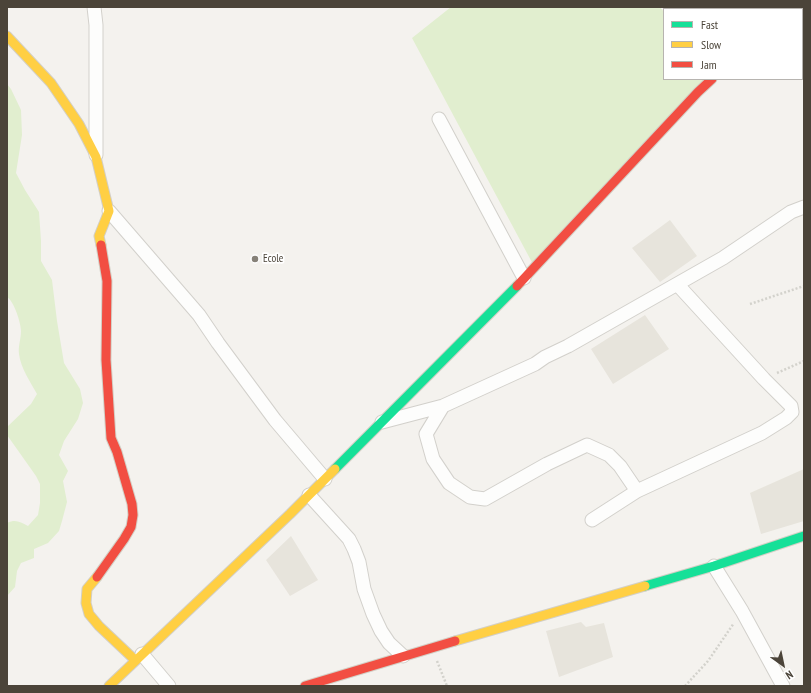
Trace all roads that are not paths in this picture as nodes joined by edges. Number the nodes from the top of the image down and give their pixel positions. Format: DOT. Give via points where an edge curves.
graph roads {
  1 [pos="94,7"];
  2 [pos="7,36"];
  3 [pos="711,80"];
  4 [pos="439,119"];
  5 [pos="96,157"];
  6 [pos="804,206"];
  7 [pos="109,211"];
  8 [pos="524,278"];
  9 [pos="677,284"];
  10 [pos="443,406"];
  11 [pos="382,422"];
  12 [pos="325,479"];
  13 [pos="637,491"];
  14 [pos="309,495"];
  15 [pos="592,520"];
  16 [pos="804,536"];
  17 [pos="714,566"];
  18 [pos="403,656"];
  19 [pos="138,657"];
  20 [pos="109,686"];
  21 [pos="169,686"];
  22 [pos="305,686"];
  23 [pos="783,686"];
  1 -- 5 [label="street"];
  2 -- 5 [label="street" via="51,83 79,124"];
  3 -- 8 [label="street"];
  4 -- 8 [label="street"];
  5 -- 7 [label="street"];
  6 -- 9 [label="street"];
  7 -- 12 [label="street" via="199,315 275,420"];
  7 -- 19 [label="street" via="99,236 107,281 106,360 111,438 130,496 133,515 131,527 124,539 87,589 86,603 99,626"];
  8 -- 11 [label="street"];
  9 -- 10 [label="street" via="535,364"];
  9 -- 13 [label="street" via="791,406 792,412 762,434"];
  10 -- 11 [label="street"];
  10 -- 13 [label="street" via="426,434 433,459 449,483 470,497 484,499 587,445 609,455"];
  11 -- 12 [label="street"];
  12 -- 14 [label="street"];
  13 -- 15 [label="street"];
  14 -- 18 [label="street" via="349,539 359,562 364,589 373,614 388,642"];
  14 -- 19 [label="street"];
  16 -- 17 [label="street"];
  17 -- 18 [label="street"];
  17 -- 23 [label="street"];
  18 -- 22 [label="street"];
  19 -- 20 [label="street"];
  19 -- 21 [label="street"];
}
